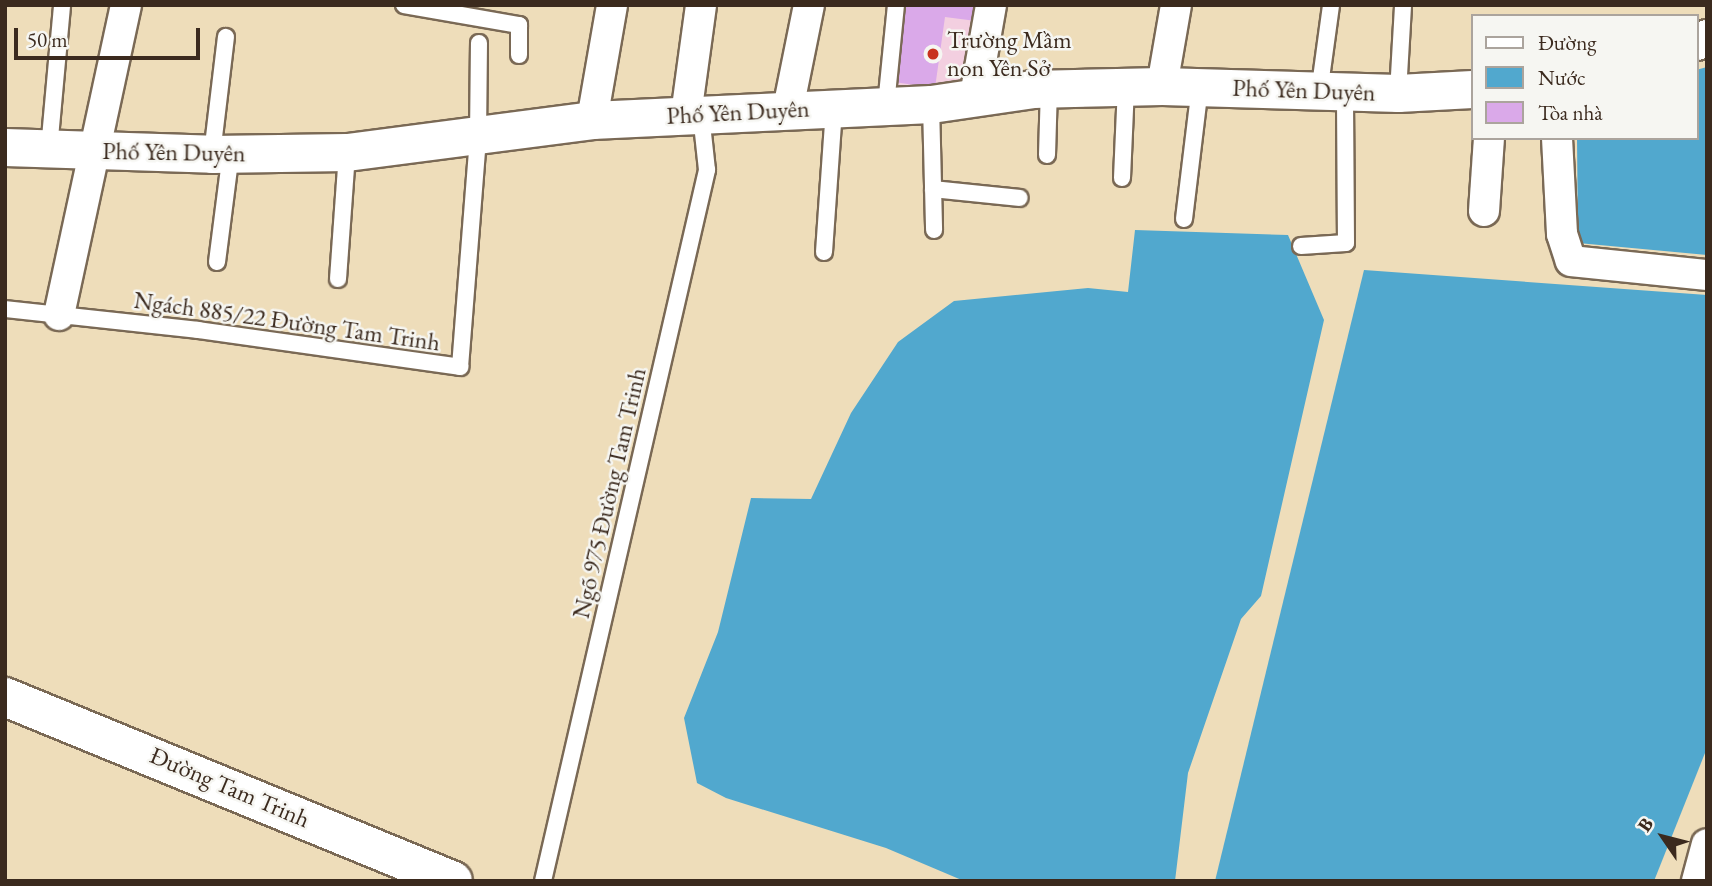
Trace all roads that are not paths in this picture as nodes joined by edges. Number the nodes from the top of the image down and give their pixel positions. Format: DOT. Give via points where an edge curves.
graph roads {
  1 [pos="62,5"];
  2 [pos="126,5"];
  3 [pos="404,5"];
  4 [pos="612,5"];
  5 [pos="701,5"];
  6 [pos="809,5"];
  7 [pos="896,5"];
  8 [pos="991,5"];
  9 [pos="1176,5"];
  10 [pos="1332,5"];
  11 [pos="1403,5"];
  12 [pos="226,37"];
  13 [pos="479,43"];
  14 [pos="519,55"];
  15 [pos="1162,86"];
  16 [pos="1126,87"];
  17 [pos="1200,87"];
  18 [pos="1049,88"];
  19 [pos="1470,89"];
  20 [pos="1332,93"];
  21 [pos="1398,93"];
  22 [pos="975,96"];
  23 [pos="931,104"];
  24 [pos="886,105"];
  25 [pos="834,108"];
  26 [pos="788,109"];
  27 [pos="693,114"];
  28 [pos="592,120"];
  29 [pos="478,137"];
  30 [pos="1489,140"];
  31 [pos="1557,140"];
  32 [pos="5,147"];
  33 [pos="50,149"];
  34 [pos="96,150"];
  35 [pos="348,152"];
  36 [pos="222,154"];
  37 [pos="1047,155"];
  38 [pos="1122,178"];
  39 [pos="933,189"];
  40 [pos="1020,198"];
  41 [pos="1483,211"];
  42 [pos="1184,219"];
  43 [pos="934,230"];
  44 [pos="1301,246"];
  45 [pos="824,252"];
  46 [pos="216,262"];
  47 [pos="1707,275"];
  48 [pos="338,279"];
  49 [pos="5,309"];
  50 [pos="59,315"];
  51 [pos="5,697"];
  52 [pos="1707,844"];
  53 [pos="453,881"];
  54 [pos="542,881"];
  55 [pos="1697,881"];
  1 -- 33 [label="lane"];
  2 -- 34 [label="street"];
  3 -- 14 [label="lane" via="519,26"];
  4 -- 28 [label="street"];
  5 -- 27 [label="street"];
  6 -- 26 [label="street"];
  7 -- 24 [label="lane"];
  8 -- 22 [label="street"];
  9 -- 15 [label="street"];
  10 -- 20 [label="lane"];
  11 -- 21 [label="lane"];
  12 -- 36 [label="lane"];
  13 -- 29 [label="lane"];
  15 -- 16 [label="street, Phố Yên Duyên"];
  15 -- 17 [label="street, Phố Yên Duyên"];
  16 -- 18 [label="street, Phố Yên Duyên"];
  16 -- 38 [label="lane"];
  17 -- 20 [label="street, Phố Yên Duyên"];
  17 -- 42 [label="lane"];
  18 -- 22 [label="street, Phố Yên Duyên"];
  18 -- 37 [label="lane"];
  19 -- 21 [label="street, Phố Yên Duyên"];
  20 -- 21 [label="street, Phố Yên Duyên"];
  20 -- 44 [label="lane" via="1346,243"];
  22 -- 23 [label="street, Phố Yên Duyên"];
  23 -- 24 [label="street, Phố Yên Duyên"];
  23 -- 39 [label="lane"];
  24 -- 25 [label="street, Phố Yên Duyên"];
  25 -- 26 [label="street, Phố Yên Duyên"];
  25 -- 45 [label="lane"];
  26 -- 27 [label="street, Phố Yên Duyên"];
  27 -- 28 [label="street, Phố Yên Duyên"];
  27 -- 54 [label="lane, Ngõ 975 Đường Tam Trinh" via="707,170"];
  28 -- 29 [label="street, Phố Yên Duyên"];
  29 -- 35 [label="street, Phố Yên Duyên"];
  29 -- 50 [label="lane, Ngách 885/22 Đường Tam Trinh" via="460,367"];
  30 -- 41 [label="street"];
  31 -- 47 [label="street" via="1562,234 1571,261"];
  32 -- 33 [label="street, Phố Yên Duyên"];
  33 -- 34 [label="street, Phố Yên Duyên"];
  34 -- 36 [label="street, Phố Yên Duyên"];
  34 -- 50 [label="street"];
  35 -- 36 [label="street, Phố Yên Duyên"];
  35 -- 48 [label="lane"];
  36 -- 46 [label="lane"];
  39 -- 40 [label="lane"];
  39 -- 43 [label="lane"];
  49 -- 50 [label="lane, Ngách 885/22 Đường Tam Trinh"];
  51 -- 53 [label="main road, Đường Tam Trinh"];
  52 -- 55 [label="street"];
}
